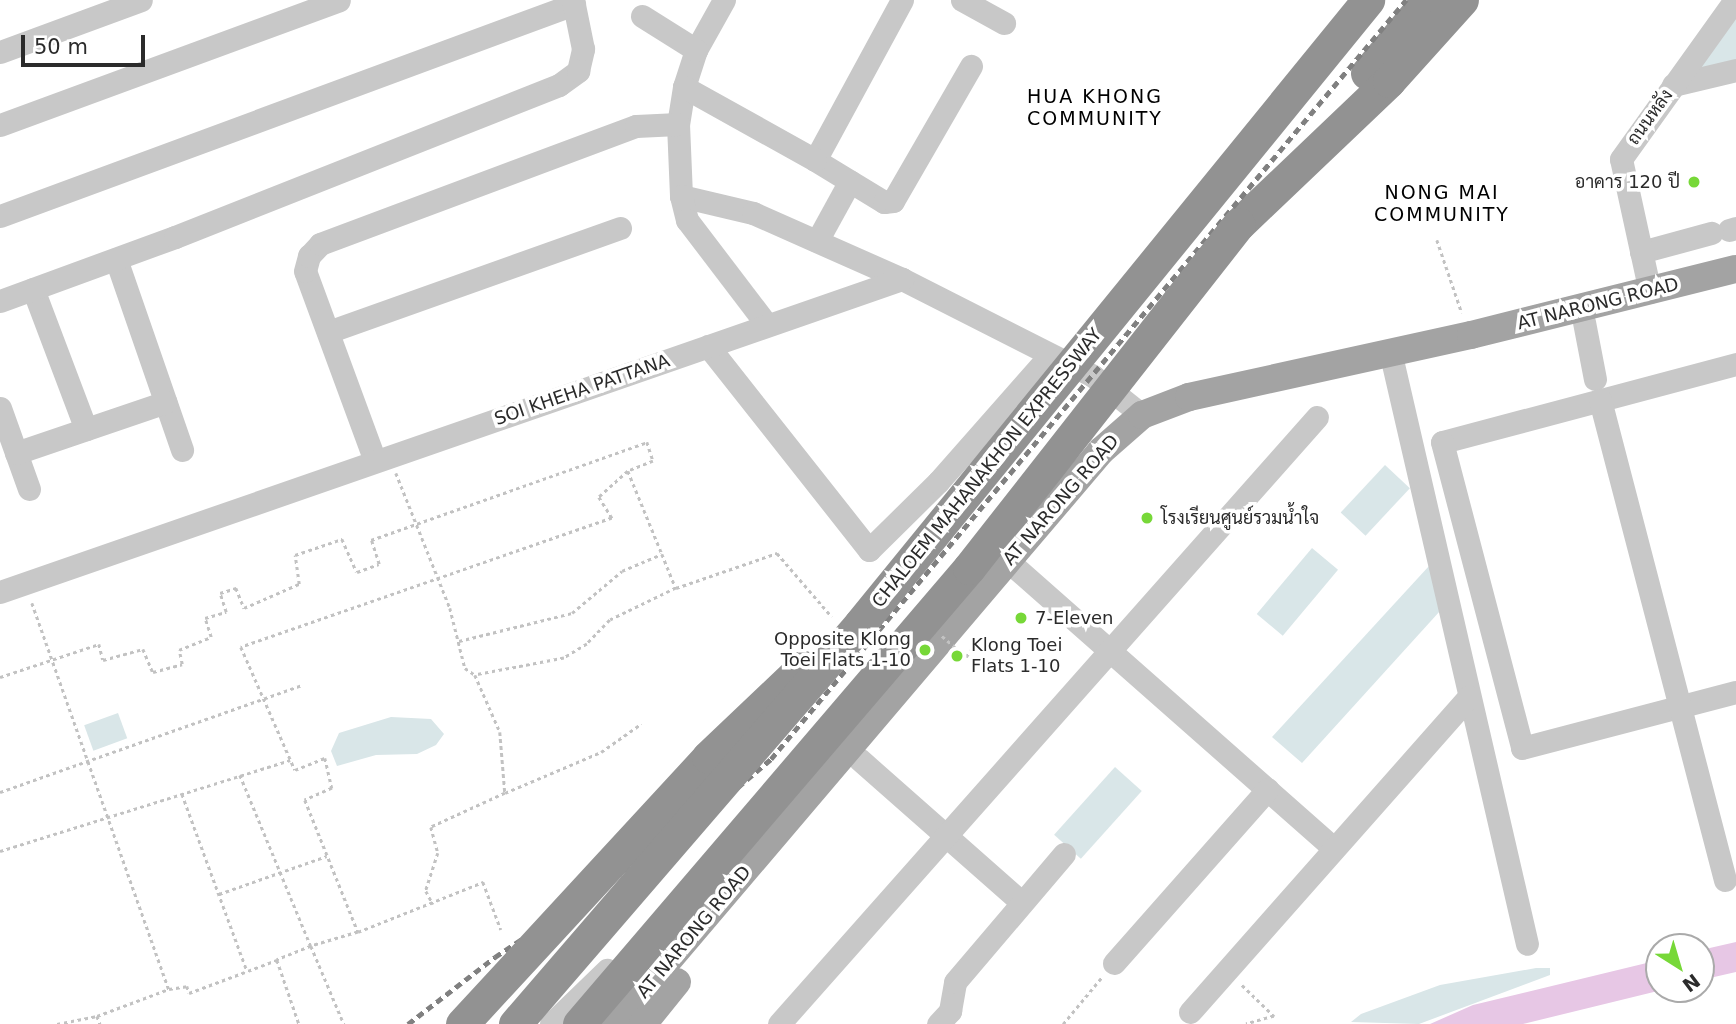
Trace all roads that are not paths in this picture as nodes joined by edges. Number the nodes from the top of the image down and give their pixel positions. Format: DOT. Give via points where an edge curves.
graph roads {
  1 [pos="141,0"];
  2 [pos="339,0"];
  3 [pos="724,0"];
  4 [pos="902,0"];
  5 [pos="962,0"];
  6 [pos="1368,0"];
  7 [pos="1428,0"];
  8 [pos="1462,0"];
  9 [pos="1735,0"];
  10 [pos="573,2"];
  11 [pos="642,16"];
  12 [pos="1004,23"];
  13 [pos="696,50"];
  14 [pos="0,52"];
  15 [pos="971,66"];
  16 [pos="1736,70"];
  17 [pos="1673,85"];
  18 [pos="684,86"];
  19 [pos="678,124"];
  20 [pos="0,125"];
  21 [pos="815,160"];
  22 [pos="850,181"];
  23 [pos="681,196"];
  24 [pos="0,215"];
  25 [pos="1239,224"];
  26 [pos="620,228"];
  27 [pos="1725,230"];
  28 [pos="817,241"];
  29 [pos="1641,252"];
  30 [pos="116,259"];
  31 [pos="1736,269"];
  32 [pos="902,279"];
  33 [pos="1736,282"];
  34 [pos="33,289"];
  35 [pos="1650,292"];
  36 [pos="0,301"];
  37 [pos="1584,322"];
  38 [pos="767,325"];
  39 [pos="328,332"];
  40 [pos="708,346"];
  41 [pos="1050,355"];
  42 [pos="1393,364"];
  43 [pos="1736,364"];
  44 [pos="1598,390"];
  45 [pos="166,402"];
  46 [pos="0,408"];
  47 [pos="1317,417"];
  48 [pos="1147,419"];
  49 [pos="86,429"];
  50 [pos="182,450"];
  51 [pos="16,453"];
  52 [pos="383,459"];
  53 [pos="29,489"];
  54 [pos="1017,569"];
  55 [pos="0,592"];
  56 [pos="860,624"];
  57 [pos="1110,650"];
  58 [pos="1736,692"];
  59 [pos="1469,697"];
  60 [pos="1679,707"];
  61 [pos="853,754"];
  62 [pos="1268,789"];
  63 [pos="946,836"];
  64 [pos="1334,848"];
  65 [pos="1064,854"];
  66 [pos="1725,880"];
  67 [pos="1021,902"];
  68 [pos="1527,944"];
  69 [pos="1114,963"];
  70 [pos="612,965"];
  71 [pos="1190,1012"];
  72 [pos="462,1024"];
  73 [pos="515,1024"];
  74 [pos="551,1024"];
  75 [pos="579,1024"];
  76 [pos="614,1024"];
  77 [pos="643,1024"];
  78 [pos="779,1024"];
  79 [pos="938,1024"];
  1 -- 14 [label="street"];
  2 -- 20 [label="street"];
  3 -- 13 [label="street"];
  4 -- 21 [label="street"];
  5 -- 12 [label="street"];
  6 -- 56 [label="highway, CHALOEM MAHANAKHON EXPRESSWAY, bridge"];
  7 -- 25 [label="highway"];
  8 -- 25 [label="highway" via="1389,81"];
  9 -- 17 [label="street, ถนนหลัง"];
  10 -- 24 [label="street"];
  10 -- 30 [label="street" via="583,49 578,71 559,85"];
  11 -- 13 [label="street"];
  13 -- 18 [label="street"];
  15 -- 22 [label="street" via="894,200 884,202"];
  16 -- 17 [label="street"];
  17 -- 29 [label="street, ถนนหลัง" via="1621,159"];
  18 -- 19 [label="street"];
  18 -- 21 [label="street"];
  19 -- 23 [label="street"];
  19 -- 39 [label="street" via="636,126 320,244 309,256 305,271"];
  21 -- 22 [label="street"];
  22 -- 28 [label="street"];
  23 -- 28 [label="street" via="753,213"];
  23 -- 38 [label="street" via="687,220"];
  25 -- 75 [label="highway, bridge" via="969,568"];
  26 -- 39 [label="street"];
  27 -- 29 [label="street"];
  28 -- 32 [label="street"];
  29 -- 35 [label="street, ถนนหลัง"];
  30 -- 34 [label="street"];
  30 -- 45 [label="street"];
  31 -- 35 [label="main road, AT NARONG ROAD"];
  32 -- 38 [label="street, SOI KHEHA PATTANA"];
  32 -- 41 [label="street"];
  33 -- 37 [label="main road, AT NARONG ROAD"];
  34 -- 36 [label="street"];
  34 -- 49 [label="street"];
  35 -- 48 [label="main road, AT NARONG ROAD" via="1189,397"];
  37 -- 42 [label="main road, AT NARONG ROAD"];
  37 -- 44 [label="street"];
  38 -- 40 [label="street, SOI KHEHA PATTANA"];
  39 -- 52 [label="street"];
  40 -- 41 [label="street" via="869,550 938,482"];
  40 -- 52 [label="street, SOI KHEHA PATTANA"];
  41 -- 48 [label="street" via="1093,376"];
  42 -- 48 [label="main road, AT NARONG ROAD" via="1216,399"];
  42 -- 59 [label="street"];
  43 -- 44 [label="street"];
  44 -- 60 [label="street"];
  44 -- 60 [label="street" via="1442,442 1522,748"];
  45 -- 49 [label="street"];
  45 -- 50 [label="street"];
  46 -- 51 [label="street"];
  47 -- 57 [label="street"];
  48 -- 54 [label="main road, AT NARONG ROAD"];
  48 -- 61 [label="main road, AT NARONG ROAD" via="1101,451"];
  49 -- 51 [label="street"];
  51 -- 53 [label="street"];
  52 -- 55 [label="street, SOI KHEHA PATTANA"];
  54 -- 57 [label="street"];
  54 -- 61 [label="main road, AT NARONG ROAD"];
  56 -- 72 [label="highway, bridge" via="766,698"];
  56 -- 73 [label="highway, CHALOEM MAHANAKHON EXPRESSWAY, bridge"];
  57 -- 62 [label="street"];
  57 -- 63 [label="street"];
  58 -- 60 [label="street"];
  59 -- 64 [label="street"];
  59 -- 68 [label="street"];
  60 -- 66 [label="street"];
  61 -- 63 [label="street"];
  61 -- 76 [label="main road, AT NARONG ROAD"];
  61 -- 77 [label="main road, AT NARONG ROAD"];
  62 -- 64 [label="street"];
  62 -- 69 [label="street"];
  63 -- 67 [label="street"];
  63 -- 78 [label="street"];
  64 -- 71 [label="street"];
  65 -- 67 [label="street"];
  67 -- 79 [label="street" via="955,982 950,1011"];
  70 -- 74 [label="street"];
}
